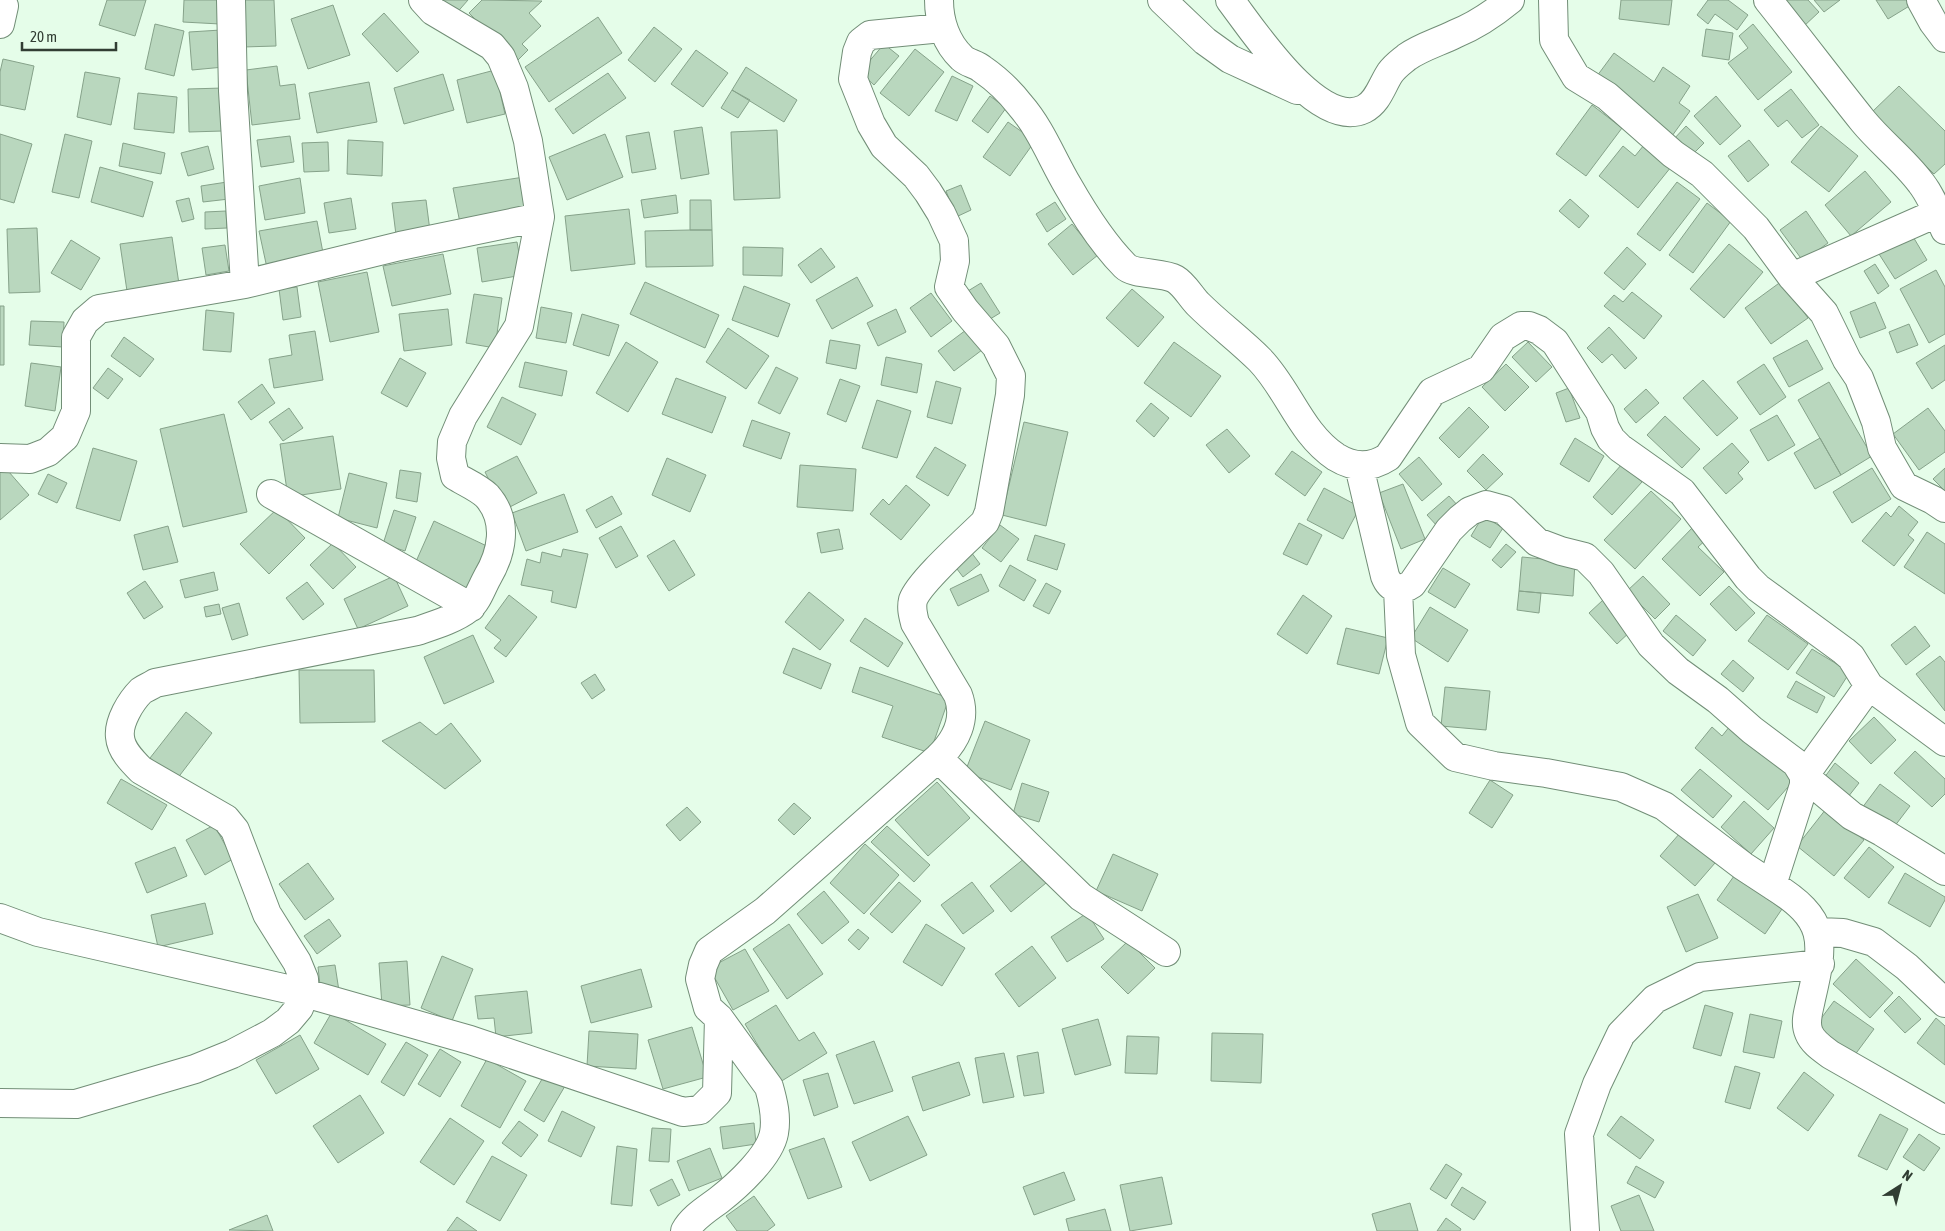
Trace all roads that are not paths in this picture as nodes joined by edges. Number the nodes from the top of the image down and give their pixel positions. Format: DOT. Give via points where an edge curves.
graph roads {
  1 [pos="231,0"];
  2 [pos="423,0"];
  3 [pos="939,0"];
  4 [pos="1162,0"];
  5 [pos="1230,0"];
  6 [pos="1510,0"];
  7 [pos="1553,0"];
  8 [pos="1768,0"];
  9 [pos="1922,0"];
  10 [pos="942,28"];
  11 [pos="1945,38"];
  12 [pos="1313,97"];
  13 [pos="540,217"];
  14 [pos="1941,222"];
  15 [pos="1792,277"];
  16 [pos="245,284"];
  17 [pos="0,458"];
  18 [pos="1359,466"];
  19 [pos="272,494"];
  20 [pos="1945,508"];
  21 [pos="1398,590"];
  22 [pos="471,607"];
  23 [pos="1869,686"];
  24 [pos="1945,742"];
  25 [pos="938,758"];
  26 [pos="1804,776"];
  27 [pos="1945,871"];
  28 [pos="1772,885"];
  29 [pos="0,918"];
  30 [pos="1819,932"];
  31 [pos="1166,952"];
  32 [pos="1820,964"];
  33 [pos="305,993"];
  34 [pos="1945,1003"];
  35 [pos="719,1018"];
  36 [pos="0,1103"];
  37 [pos="1945,1120"];
  38 [pos="685,1231"];
  39 [pos="1586,1231"];
  1 -- 16 [label="street"];
  2 -- 13 [label="street" via="433,11 492,46 501,57 514,88 528,141"];
  3 -- 10 [label="street"];
  4 -- 12 [label="street" via="1205,41 1230,58"];
  5 -- 12 [label="street" via="1270,52"];
  6 -- 12 [label="street" via="1480,22 1409,56 1396,66 1377,97 1365,109 1343,111 1328,107"];
  7 -- 15 [label="street" via="1554,40 1576,77 1607,96 1673,154 1702,174 1756,228"];
  8 -- 14 [label="street" via="1864,123 1922,184"];
  9 -- 11 [label="street"];
  10 -- 18 [label="street" via="962,58 981,68 1020,104 1090,220 1127,268 1176,279 1277,379 1314,439 1337,458"];
  10 -- 25 [label="street" via="870,35 861,42 852,79 884,146 916,176 941,213 954,241 955,261 949,287 996,346 1010,376 1010,395 985,522 920,588 912,603 915,623 963,707 956,734"];
  13 -- 16 [label="street" via="400,246"];
  13 -- 22 [label="street" via="519,326 462,416 452,442 455,476 486,495 494,508 502,542"];
  14 -- 15 [label="street"];
  15 -- 20 [label="street" via="1824,313 1859,378 1882,448 1904,486"];
  16 -- 17 [label="street" via="98,309 85,321 76,337 76,411 65,437 48,452 30,459"];
  18 -- 21 [label="street" via="1385,576"];
  18 -- 23 [label="street" via="1378,463 1388,457 1432,392 1481,369 1503,337 1512,330 1529,326 1539,330 1555,342 1620,448 1682,492 1748,578 1851,657"];
  19 -- 22 [label="street"];
  21 -- 26 [label="street" via="1412,584 1449,530 1470,511 1486,505 1504,510 1537,542 1585,557 1601,573 1651,645 1678,671 1796,762"];
  21 -- 28 [label="street" via="1401,656 1420,723 1455,757 1621,787 1664,806"];
  22 -- 33 [label="street" via="417,631 155,683 142,691 122,720 119,736 123,747 141,770 226,819 235,830 267,914 297,962 304,979"];
  23 -- 24 [label="street"];
  23 -- 26 [label="street"];
  25 -- 31 [label="street" via="1081,897"];
  25 -- 35 [label="street" via="765,911 710,951 700,979 708,1008"];
  26 -- 27 [label="street" via="1852,816"];
  26 -- 28 [label="street" via="1804,785"];
  28 -- 30 [label="street" via="1801,906"];
  29 -- 33 [label="street" via="38,932"];
  30 -- 32 [label="street"];
  30 -- 34 [label="street" via="1843,933 1874,942 1907,967"];
  32 -- 37 [label="street" via="1807,1019 1809,1033 1817,1044 1852,1068"];
  32 -- 39 [label="street" via="1700,977 1655,999 1621,1034 1597,1084 1579,1134"];
  33 -- 35 [label="street" via="470,1040 683,1112 700,1110 717,1093"];
  33 -- 36 [label="street" via="288,1022 272,1033 232,1054 195,1068 76,1104"];
  35 -- 38 [label="street" via="769,1087 774,1109 774,1133 760,1160 729,1192 689,1223"];
}
